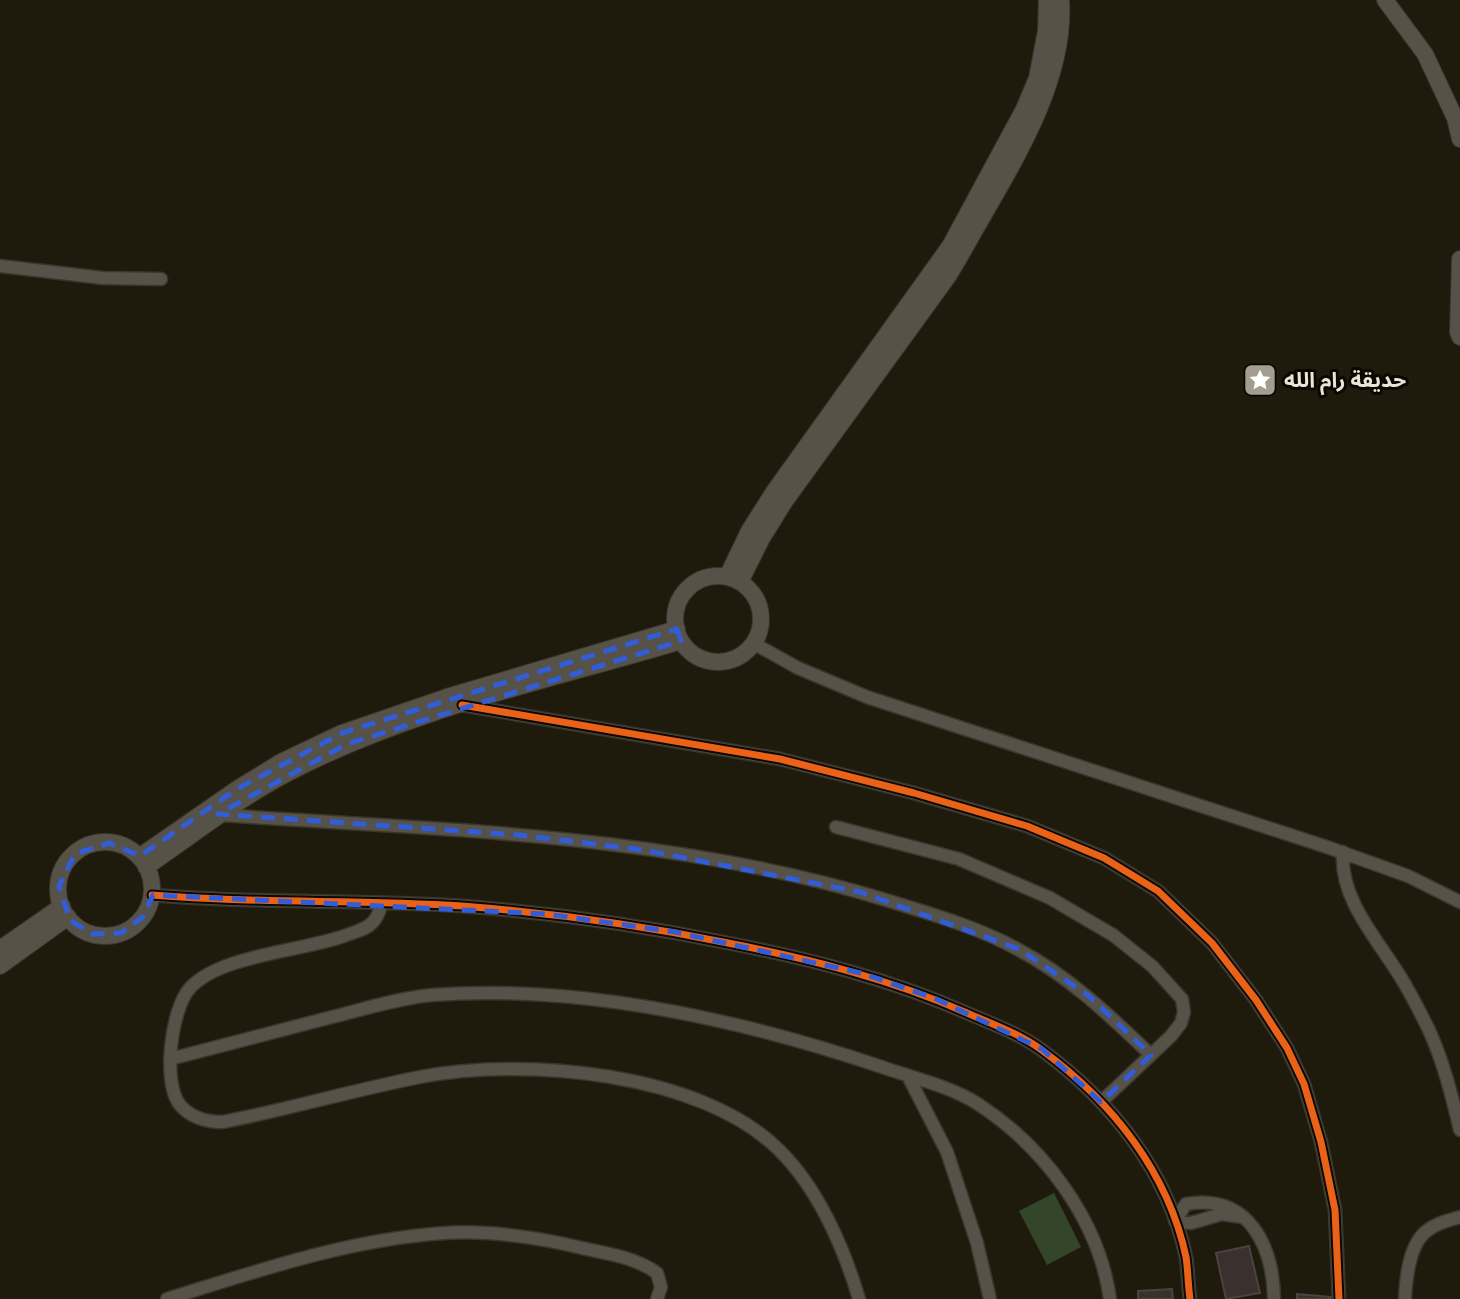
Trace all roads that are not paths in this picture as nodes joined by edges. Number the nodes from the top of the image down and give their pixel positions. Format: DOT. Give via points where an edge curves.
graph roads {
  1 [pos="1047,0"];
  2 [pos="1061,0"];
  3 [pos="1385,0"];
  4 [pos="1460,139"];
  5 [pos="1460,259"];
  6 [pos="0,265"];
  7 [pos="161,279"];
  8 [pos="1460,337"];
  9 [pos="733,580"];
  10 [pos="679,635"];
  11 [pos="754,643"];
  12 [pos="462,705"];
  13 [pos="221,815"];
  14 [pos="835,827"];
  15 [pos="1343,852"];
  16 [pos="142,862"];
  17 [pos="152,895"];
  18 [pos="1460,902"];
  19 [pos="382,903"];
  20 [pos="65,911"];
  21 [pos="0,949"];
  22 [pos="0,966"];
  23 [pos="1151,1055"];
  24 [pos="170,1059"];
  25 [pos="908,1076"];
  26 [pos="1101,1102"];
  27 [pos="1460,1130"];
  28 [pos="1460,1217"];
  29 [pos="1175,1221"];
  30 [pos="167,1299"];
  31 [pos="657,1299"];
  32 [pos="859,1299"];
  33 [pos="990,1299"];
  34 [pos="1110,1299"];
  35 [pos="1190,1299"];
  36 [pos="1274,1299"];
  37 [pos="1339,1299"];
  38 [pos="1405,1299"];
  1 -- 9 [label="street" via="1037,78 950,246 773,493 749,531"];
  2 -- 9 [label="street" via="1061,32 1051,83 968,242"];
  3 -- 4 [label="street" via="1425,54"];
  5 -- 8 [label="street"];
  6 -- 7 [label="street" via="103,278"];
  9 -- 10 [label="street" via="705,578 684,592 676,608"];
  9 -- 11 [label="street" via="751,591 759,606 761,622"];
  10 -- 11 [label="street" via="699,657 715,662 740,656"];
  10 -- 12 [label="street"];
  10 -- 16 [label="street" via="505,679 342,733 237,789"];
  11 -- 15 [label="street" via="798,668 867,697"];
  12 -- 13 [label="street" via="347,744 287,773"];
  12 -- 37 [label="street" via="780,759 914,793 1027,826 1104,858 1158,891 1212,943 1256,1000 1304,1084 1335,1210"];
  13 -- 16 [label="street"];
  13 -- 23 [label="street" via="519,835 631,848 702,858 860,892 975,929 1019,950 1089,996"];
  14 -- 23 [label="street" via="959,859 1050,898 1113,935 1152,966 1182,999 1181,1023"];
  15 -- 18 [label="street"];
  15 -- 27 [label="street" via="1343,873 1351,896 1429,1031"];
  16 -- 17 [label="street"];
  16 -- 20 [label="street" via="127,848 108,843 83,849 68,861 60,877 59,895"];
  17 -- 19 [label="street"];
  17 -- 20 [label="street" via="136,925 112,936 76,926"];
  19 -- 24 [label="street" via="374,922 365,928 223,967 190,988 180,1004"];
  19 -- 26 [label="street" via="534,913 675,932 861,973 934,998 1042,1049"];
  20 -- 21 [label="street"];
  20 -- 22 [label="street"];
  23 -- 26 [label="street"];
  24 -- 25 [label="street" via="428,995 495,992 558,995 709,1019 839,1052"];
  24 -- 32 [label="street" via="174,1094 180,1104 199,1119 212,1122 256,1116 422,1076 474,1071 541,1069 611,1078 703,1101 739,1118 779,1150 804,1180 830,1226"];
  25 -- 33 [label="street" via="947,1152"];
  25 -- 34 [label="street" via="976,1103 1015,1132 1043,1162 1067,1190 1092,1234"];
  26 -- 29 [label="street" via="1156,1173"];
  28 -- 38 [label="street" via="1428,1229 1420,1237"];
  29 -- 35 [label="street" via="1186,1258"];
  29 -- 36 [label="street" via="1186,1204 1196,1202 1226,1205 1242,1217 1267,1250"];
  30 -- 31 [label="street" via="369,1243 445,1233 568,1244 642,1262 657,1273 661,1287"];
}
